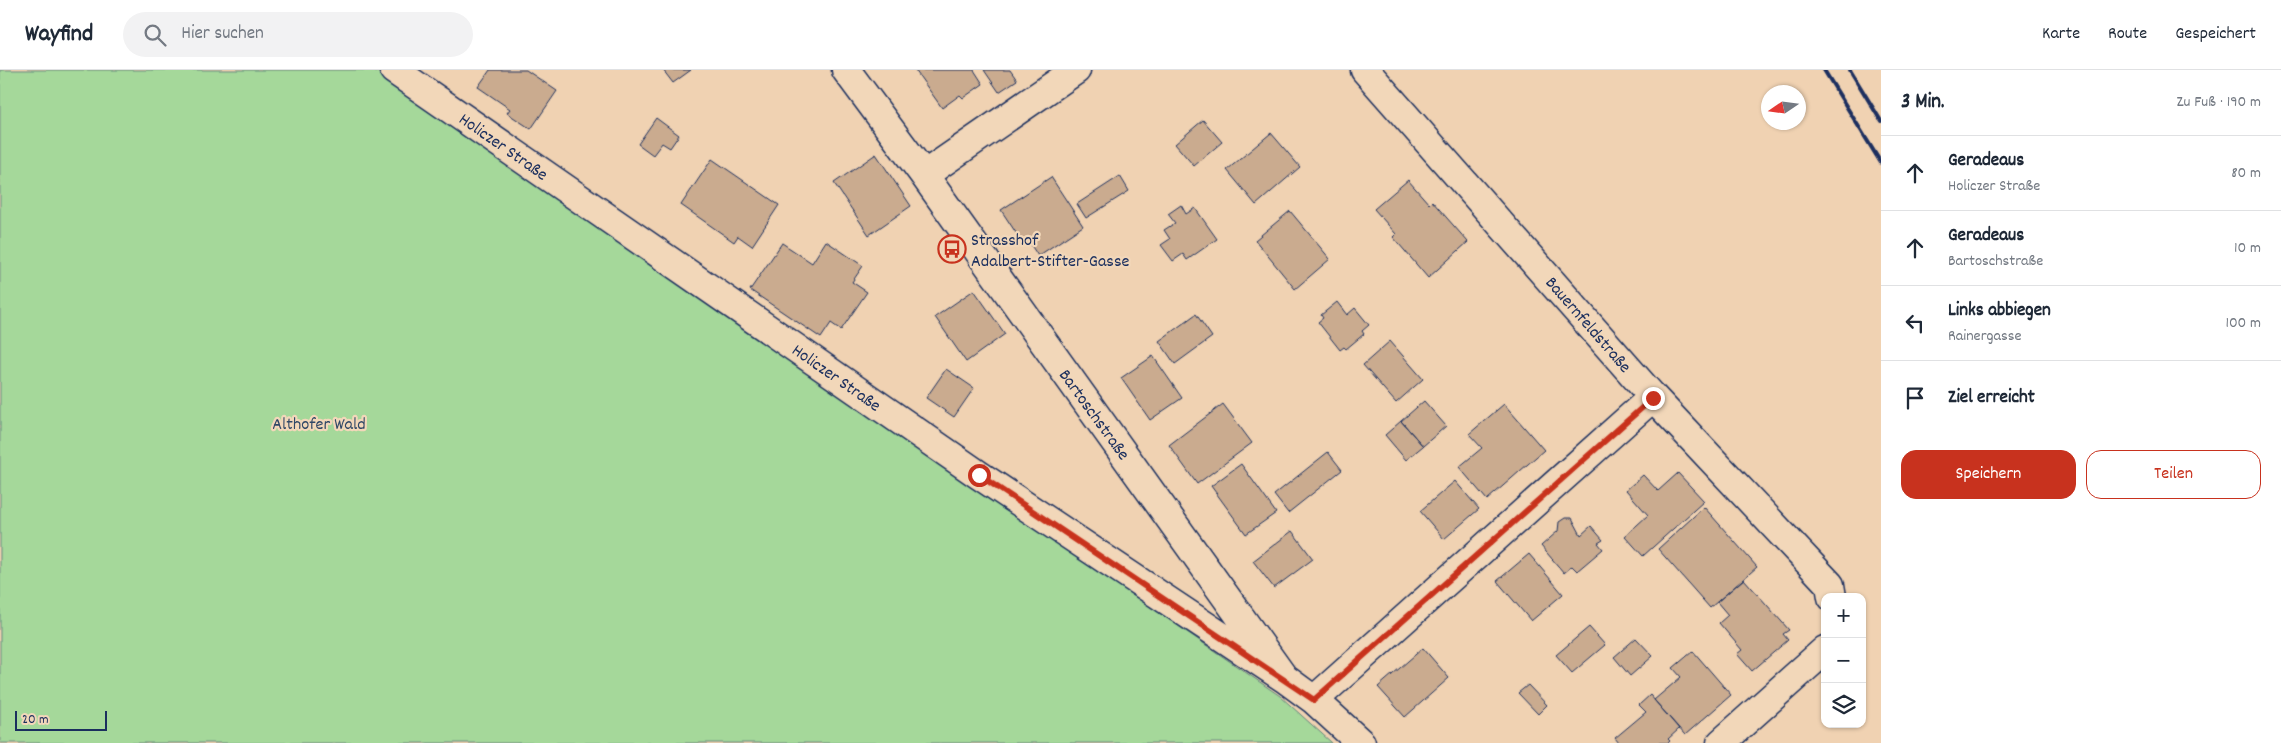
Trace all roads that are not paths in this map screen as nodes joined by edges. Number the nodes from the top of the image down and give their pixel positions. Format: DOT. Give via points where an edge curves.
graph roads {
  1 [pos="394,70"];
  2 [pos="846,70"];
  3 [pos="1076,70"];
  4 [pos="1365,70"];
  5 [pos="924,174"];
  6 [pos="1653,398"];
  7 [pos="1831,593"];
  8 [pos="1821,654"];
  9 [pos="1284,678"];
  10 [pos="1314,700"];
  11 [pos="1360,743"];
  12 [pos="1721,743"];
  1 -- 9 [label="street, Holiczer Straße" via="979,475"];
  2 -- 5 [label="street, Bartoschstraße"];
  3 -- 5 [label="street"];
  4 -- 6 [label="street, Bauernfeldstraße"];
  5 -- 9 [label="street, Bartoschstraße"];
  6 -- 7 [label="street, Bauernfeldstraße" via="1830,585"];
  6 -- 10 [label="street"];
  8 -- 12 [label="street"];
  9 -- 10 [label="street, Bartoschstraße"];
  10 -- 11 [label="street, Bartoschstraße"];
}
